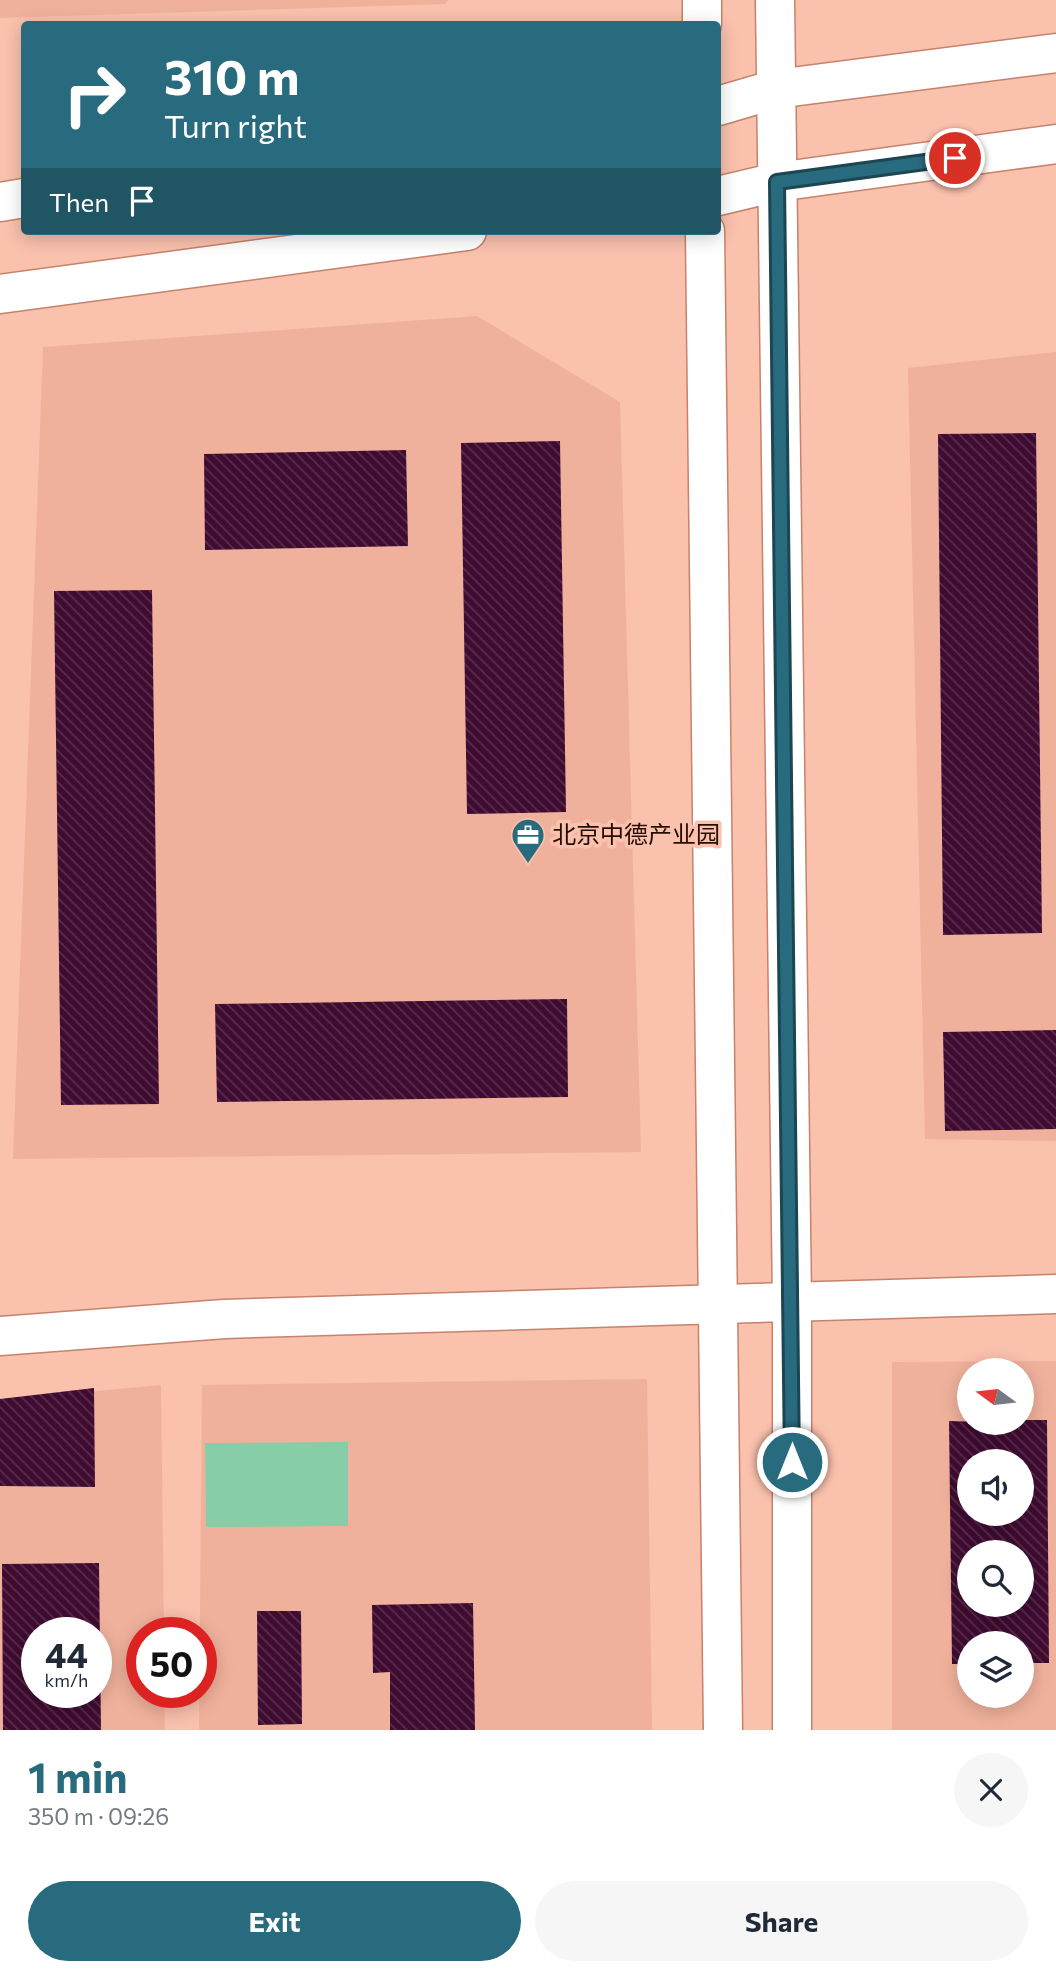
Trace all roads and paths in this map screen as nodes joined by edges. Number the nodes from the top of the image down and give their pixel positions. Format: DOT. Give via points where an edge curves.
graph roads {
  1 [pos="702,0"];
  2 [pos="775,0"];
  3 [pos="702,21"];
  4 [pos="1056,53"];
  5 [pos="776,89"];
  6 [pos="721,105"];
  7 [pos="1056,144"];
  8 [pos="777,182"];
  9 [pos="721,195"];
  10 [pos="21,198"];
  11 [pos="0,202"];
  12 [pos="437,235"];
  13 [pos="705,235"];
  14 [pos="0,294"];
  15 [pos="1056,1294"];
  16 [pos="792,1302"];
  17 [pos="719,1304"];
  18 [pos="0,1336"];
  19 [pos="723,1730"];
  20 [pos="792,1730"];
  1 -- 3 [label="main road"];
  2 -- 5 [label="main road"];
  4 -- 5 [label="main road"];
  5 -- 6 [label="main road"];
  5 -- 8 [label="main road"];
  7 -- 8 [label="main road"];
  8 -- 9 [label="main road"];
  8 -- 16 [label="main road"];
  10 -- 11 [label="main road"];
  12 -- 14 [label="main road"];
  13 -- 17 [label="main road"];
  15 -- 16 [label="main road"];
  16 -- 17 [label="main road"];
  16 -- 20 [label="main road"];
  17 -- 18 [label="main road" via="224,1319"];
  17 -- 19 [label="main road"];
}
